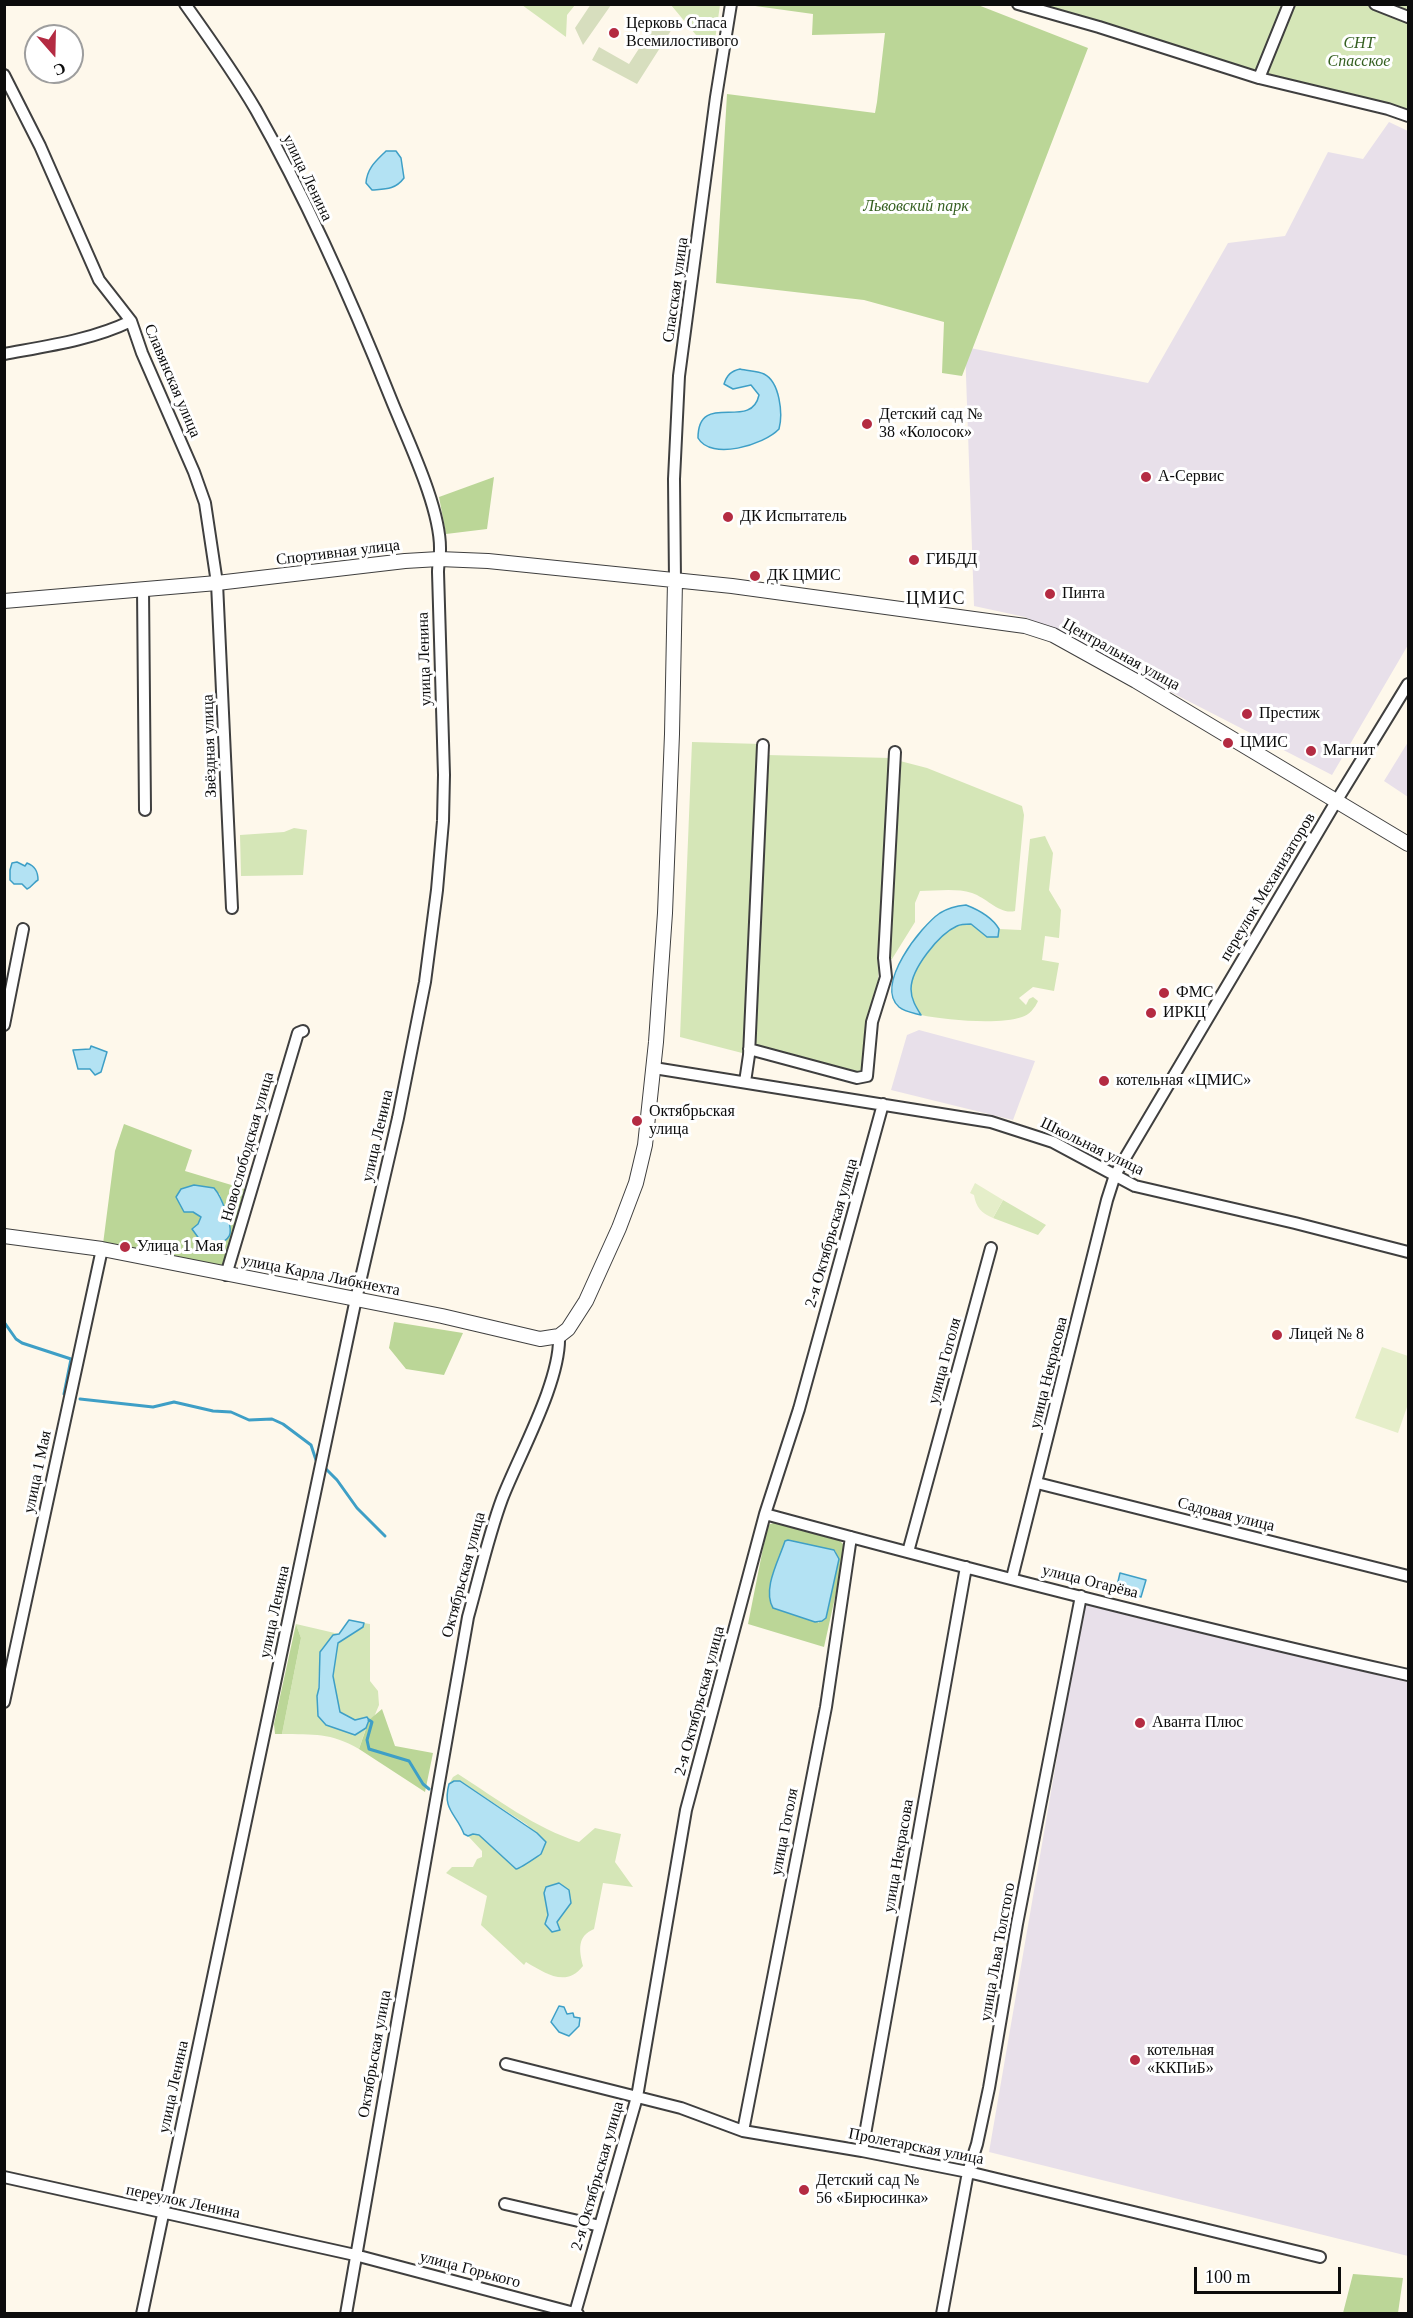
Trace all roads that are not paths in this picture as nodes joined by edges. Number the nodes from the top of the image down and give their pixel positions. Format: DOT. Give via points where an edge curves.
graph roads {
  1 [pos="185,4"];
  2 [pos="731,4"];
  3 [pos="1018,4"];
  4 [pos="1289,4"];
  5 [pos="1375,4"];
  6 [pos="1408,17"];
  7 [pos="4,75"];
  8 [pos="1259,78"];
  9 [pos="1408,116"];
  10 [pos="131,321"];
  11 [pos="4,354"];
  12 [pos="439,559"];
  13 [pos="675,581"];
  14 [pos="217,583"];
  15 [pos="143,589"];
  16 [pos="4,601"];
  17 [pos="1408,684"];
  18 [pos="763,744"];
  19 [pos="895,752"];
  20 [pos="1337,800"];
  21 [pos="145,810"];
  22 [pos="1408,844"];
  23 [pos="232,908"];
  24 [pos="23,929"];
  25 [pos="4,1025"];
  26 [pos="303,1031"];
  27 [pos="749,1049"];
  28 [pos="654,1068"];
  29 [pos="744,1082"];
  30 [pos="883,1104"];
  31 [pos="1115,1175"];
  32 [pos="4,1236"];
  33 [pos="991,1248"];
  34 [pos="102,1249"];
  35 [pos="1408,1252"];
  36 [pos="226,1275"];
  37 [pos="356,1300"];
  38 [pos="559,1336"];
  39 [pos="1037,1483"];
  40 [pos="765,1514"];
  41 [pos="851,1537"];
  42 [pos="908,1552"];
  43 [pos="966,1567"];
  44 [pos="1408,1576"];
  45 [pos="1012,1578"];
  46 [pos="1081,1596"];
  47 [pos="1408,1674"];
  48 [pos="4,1702"];
  49 [pos="506,2064"];
  50 [pos="637,2097"];
  51 [pos="743,2131"];
  52 [pos="862,2151"];
  53 [pos="969,2172"];
  54 [pos="4,2177"];
  55 [pos="505,2204"];
  56 [pos="163,2213"];
  57 [pos="600,2226"];
  58 [pos="355,2255"];
  59 [pos="1320,2257"];
  60 [pos="142,2313"];
  61 [pos="346,2313"];
  62 [pos="577,2313"];
  63 [pos="942,2313"];
  1 -- 12 [label="street, улица Ленина" via="256,111 344,288 419,468 434,515"];
  2 -- 13 [label="street, Спасская улица" via="680,376 674,479"];
  3 -- 8 [label="street"];
  4 -- 8 [label="street"];
  5 -- 6 [label="street"];
  7 -- 10 [label="street, Славянская улица" via="99,280"];
  8 -- 9 [label="street"];
  10 -- 11 [label="street" via="72,341"];
  10 -- 14 [label="street, Славянская улица" via="205,502"];
  12 -- 13 [label="street, Спортивная улица" via="504,562"];
  12 -- 14 [label="street, Спортивная улица"];
  12 -- 37 [label="street, улица Ленина" via="444,775 438,881 418,1027"];
  13 -- 20 [label="street, Центральная улица" via="976,618 1046,631"];
  13 -- 28 [label="street" via="668,851"];
  14 -- 15 [label="street, Спортивная улица"];
  14 -- 23 [label="street, Звёздная улица"];
  15 -- 16 [label="street, Спортивная улица"];
  15 -- 21 [label="street"];
  17 -- 20 [label="street, переулок Механизаторов"];
  18 -- 27 [label="street"];
  19 -- 27 [label="street" via="886,977 872,1022 867,1076 858,1078"];
  20 -- 22 [label="street, Центральная улица"];
  20 -- 31 [label="street, переулок Механизаторов"];
  24 -- 25 [label="street"];
  26 -- 36 [label="street, Новослободская улица" via="298,1033"];
  27 -- 29 [label="street"];
  28 -- 29 [label="street, Школьная улица"];
  28 -- 38 [label="street" via="645,1145 636,1183 586,1301"];
  29 -- 30 [label="street, Школьная улица"];
  30 -- 31 [label="street, Школьная улица" via="1018,1130 1072,1151"];
  30 -- 40 [label="street, 2-я Октябрьская улица" via="799,1409"];
  31 -- 35 [label="street, Школьная улица" via="1128,1184 1152,1191"];
  31 -- 39 [label="street, улица Некрасова"];
  32 -- 34 [label="street, улица Карла Либкнехта"];
  33 -- 42 [label="street, улица Гоголя"];
  34 -- 36 [label="street, улица Карла Либкнехта"];
  34 -- 48 [label="street, улица 1 Мая"];
  36 -- 37 [label="street, улица Карла Либкнехта"];
  37 -- 38 [label="street, улица Карла Либкнехта" via="540,1339"];
  37 -- 56 [label="street, улица Ленина"];
  38 -- 58 [label="street, Октябрьская улица" via="560,1352 550,1384 494,1522 468,1617"];
  39 -- 44 [label="street, Садовая улица"];
  39 -- 45 [label="street, улица Некрасова"];
  40 -- 41 [label="street, улица Огарёва"];
  40 -- 50 [label="street, 2-я Октябрьская улица" via="686,1810"];
  41 -- 42 [label="street, улица Огарёва"];
  41 -- 51 [label="street, улица Гоголя" via="826,1707"];
  42 -- 43 [label="street, улица Огарёва"];
  43 -- 45 [label="street, улица Огарёва"];
  43 -- 52 [label="street, улица Некрасова"];
  45 -- 46 [label="street, улица Огарёва"];
  46 -- 47 [label="street, улица Огарёва"];
  46 -- 53 [label="street, улица Льва Толстого" via="989,2088"];
  49 -- 50 [label="street, Пролетарская улица"];
  50 -- 51 [label="street, Пролетарская улица"];
  50 -- 57 [label="street, 2-я Октябрьская улица"];
  51 -- 52 [label="street, Пролетарская улица"];
  52 -- 53 [label="street, Пролетарская улица"];
  53 -- 59 [label="street, Пролетарская улица"];
  53 -- 63 [label="street, улица Льва Толстого"];
  54 -- 56 [label="street, переулок Ленина"];
  55 -- 57 [label="street"];
  56 -- 58 [label="street, переулок Ленина"];
  56 -- 60 [label="street, улица Ленина"];
  57 -- 62 [label="street, 2-я Октябрьская улица"];
  58 -- 61 [label="street, Октябрьская улица"];
  58 -- 62 [label="street, улица Горького"];
}
